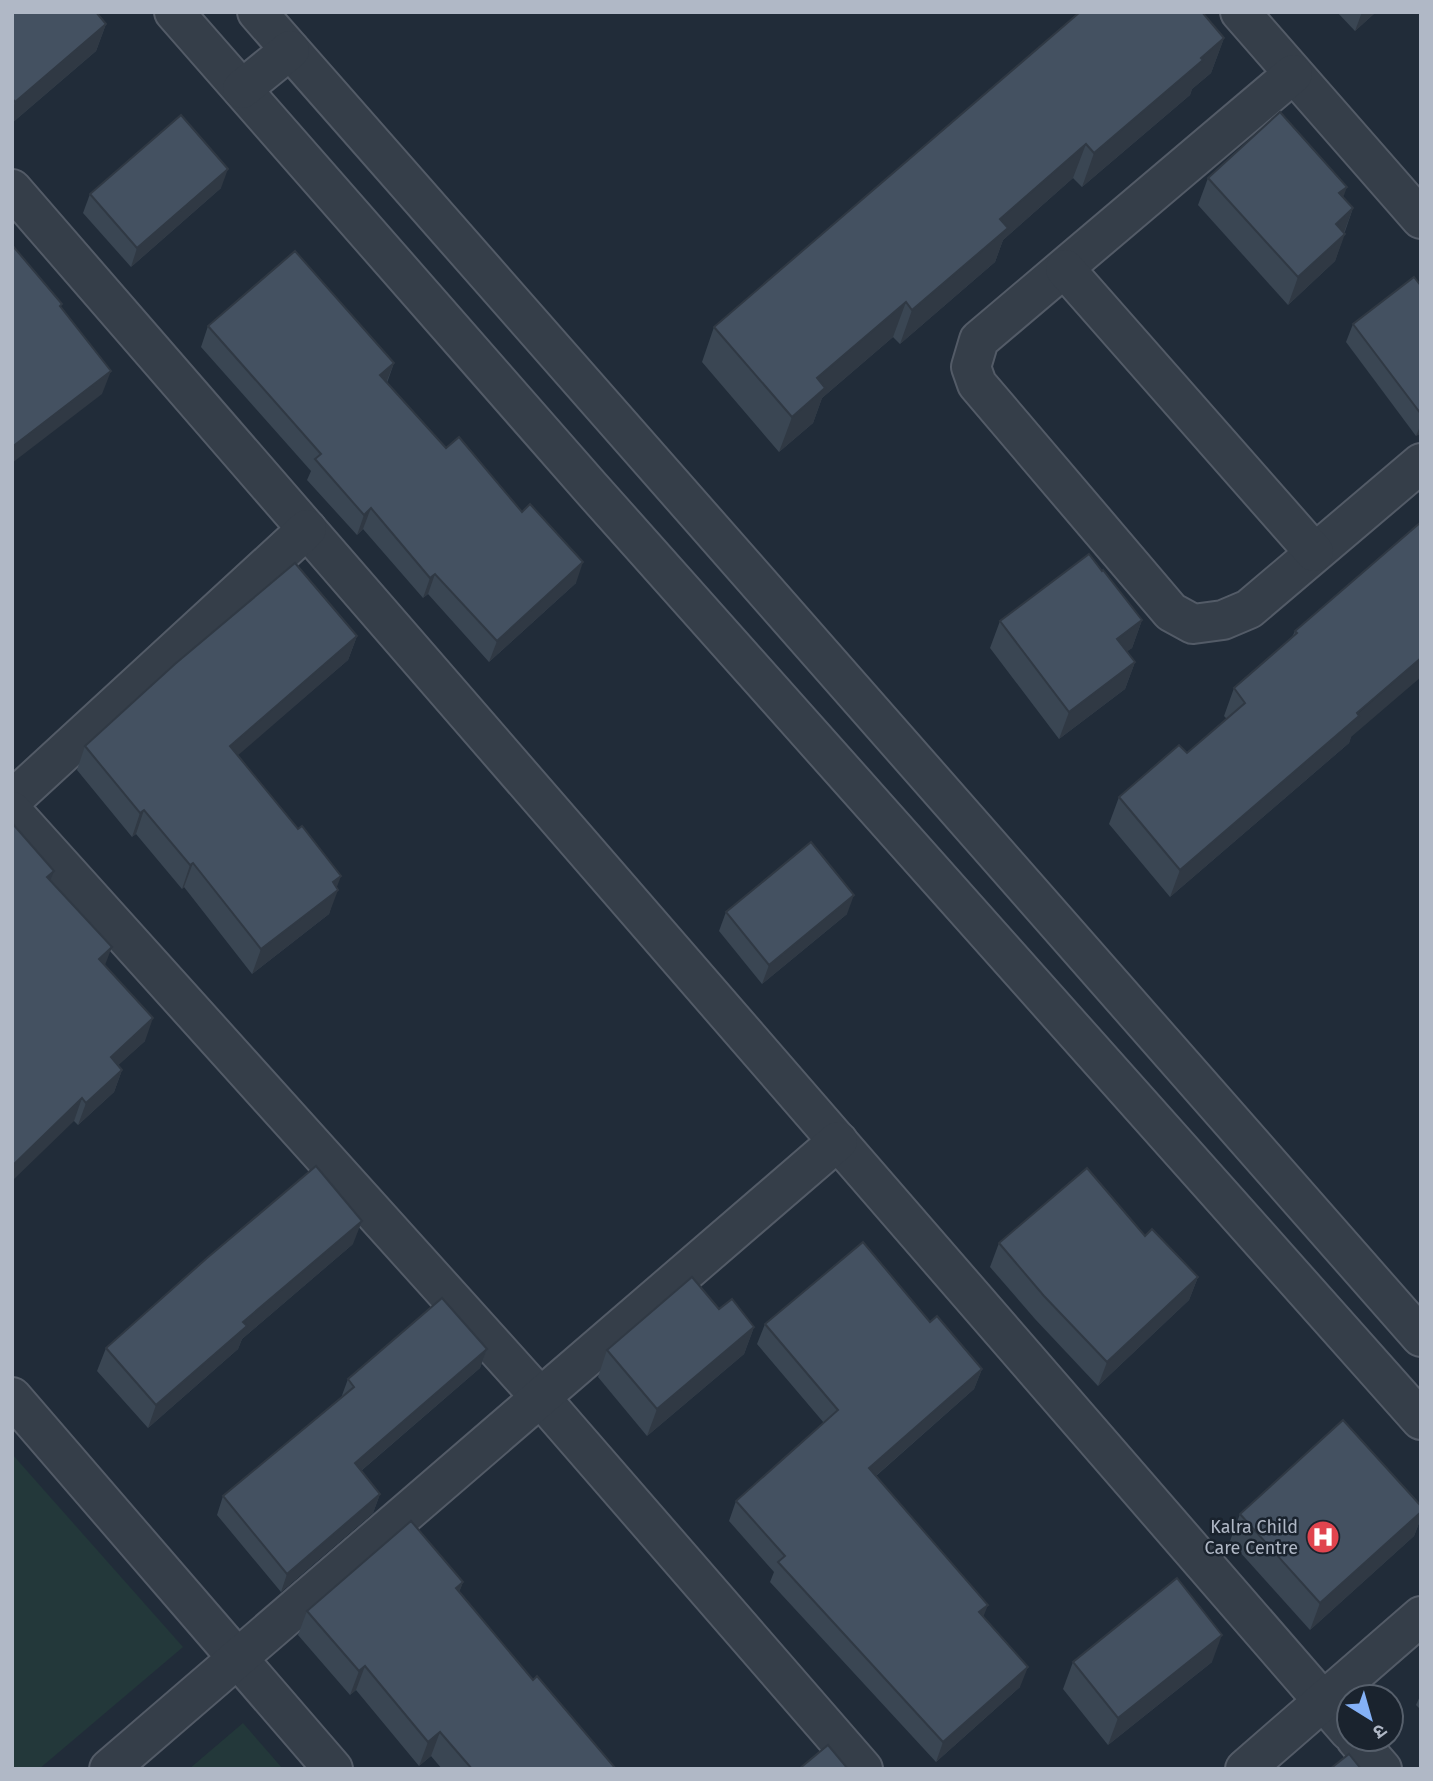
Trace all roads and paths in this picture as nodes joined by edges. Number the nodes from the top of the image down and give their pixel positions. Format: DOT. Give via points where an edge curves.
graph roads {
  1 [pos="174,12"];
  2 [pos="257,12"];
  3 [pos="1240,12"];
  4 [pos="290,50"];
  5 [pos="1293,74"];
  6 [pos="242,89"];
  7 [pos="12,189"];
  8 [pos="1421,219"];
  9 [pos="1065,269"];
  10 [pos="1421,463"];
  11 [pos="307,529"];
  12 [pos="1314,552"];
  13 [pos="12,800"];
  14 [pos="12,811"];
  15 [pos="838,1142"];
  16 [pos="1421,1337"];
  17 [pos="12,1397"];
  18 [pos="540,1397"];
  19 [pos="1421,1420"];
  20 [pos="1421,1616"];
  21 [pos="236,1658"];
  22 [pos="1323,1701"];
  23 [pos="1335,1715"];
  24 [pos="1368,1753"];
  25 [pos="110,1769"];
  26 [pos="333,1769"];
  27 [pos="863,1769"];
  28 [pos="1245,1769"];
  29 [pos="1382,1769"];
  1 -- 6 [label="street"];
  2 -- 4 [label="street"];
  3 -- 5 [label="street"];
  4 -- 6 [label="street"];
  4 -- 16 [label="street"];
  5 -- 8 [label="street"];
  5 -- 9 [label="street"];
  6 -- 19 [label="street" via="600,499"];
  7 -- 11 [label="street"];
  9 -- 12 [label="street"];
  9 -- 12 [label="street" via="979,340 971,367 977,384 1171,612 1193,624 1240,613"];
  10 -- 12 [label="street"];
  11 -- 13 [label="street"];
  11 -- 15 [label="street"];
  14 -- 18 [label="street"];
  15 -- 18 [label="street"];
  15 -- 22 [label="street"];
  17 -- 21 [label="street"];
  18 -- 21 [label="street"];
  18 -- 27 [label="street"];
  20 -- 22 [label="street"];
  21 -- 25 [label="street"];
  21 -- 26 [label="street"];
  22 -- 23 [label="street"];
  22 -- 28 [label="street"];
  24 -- 29 [label="street"];
}
